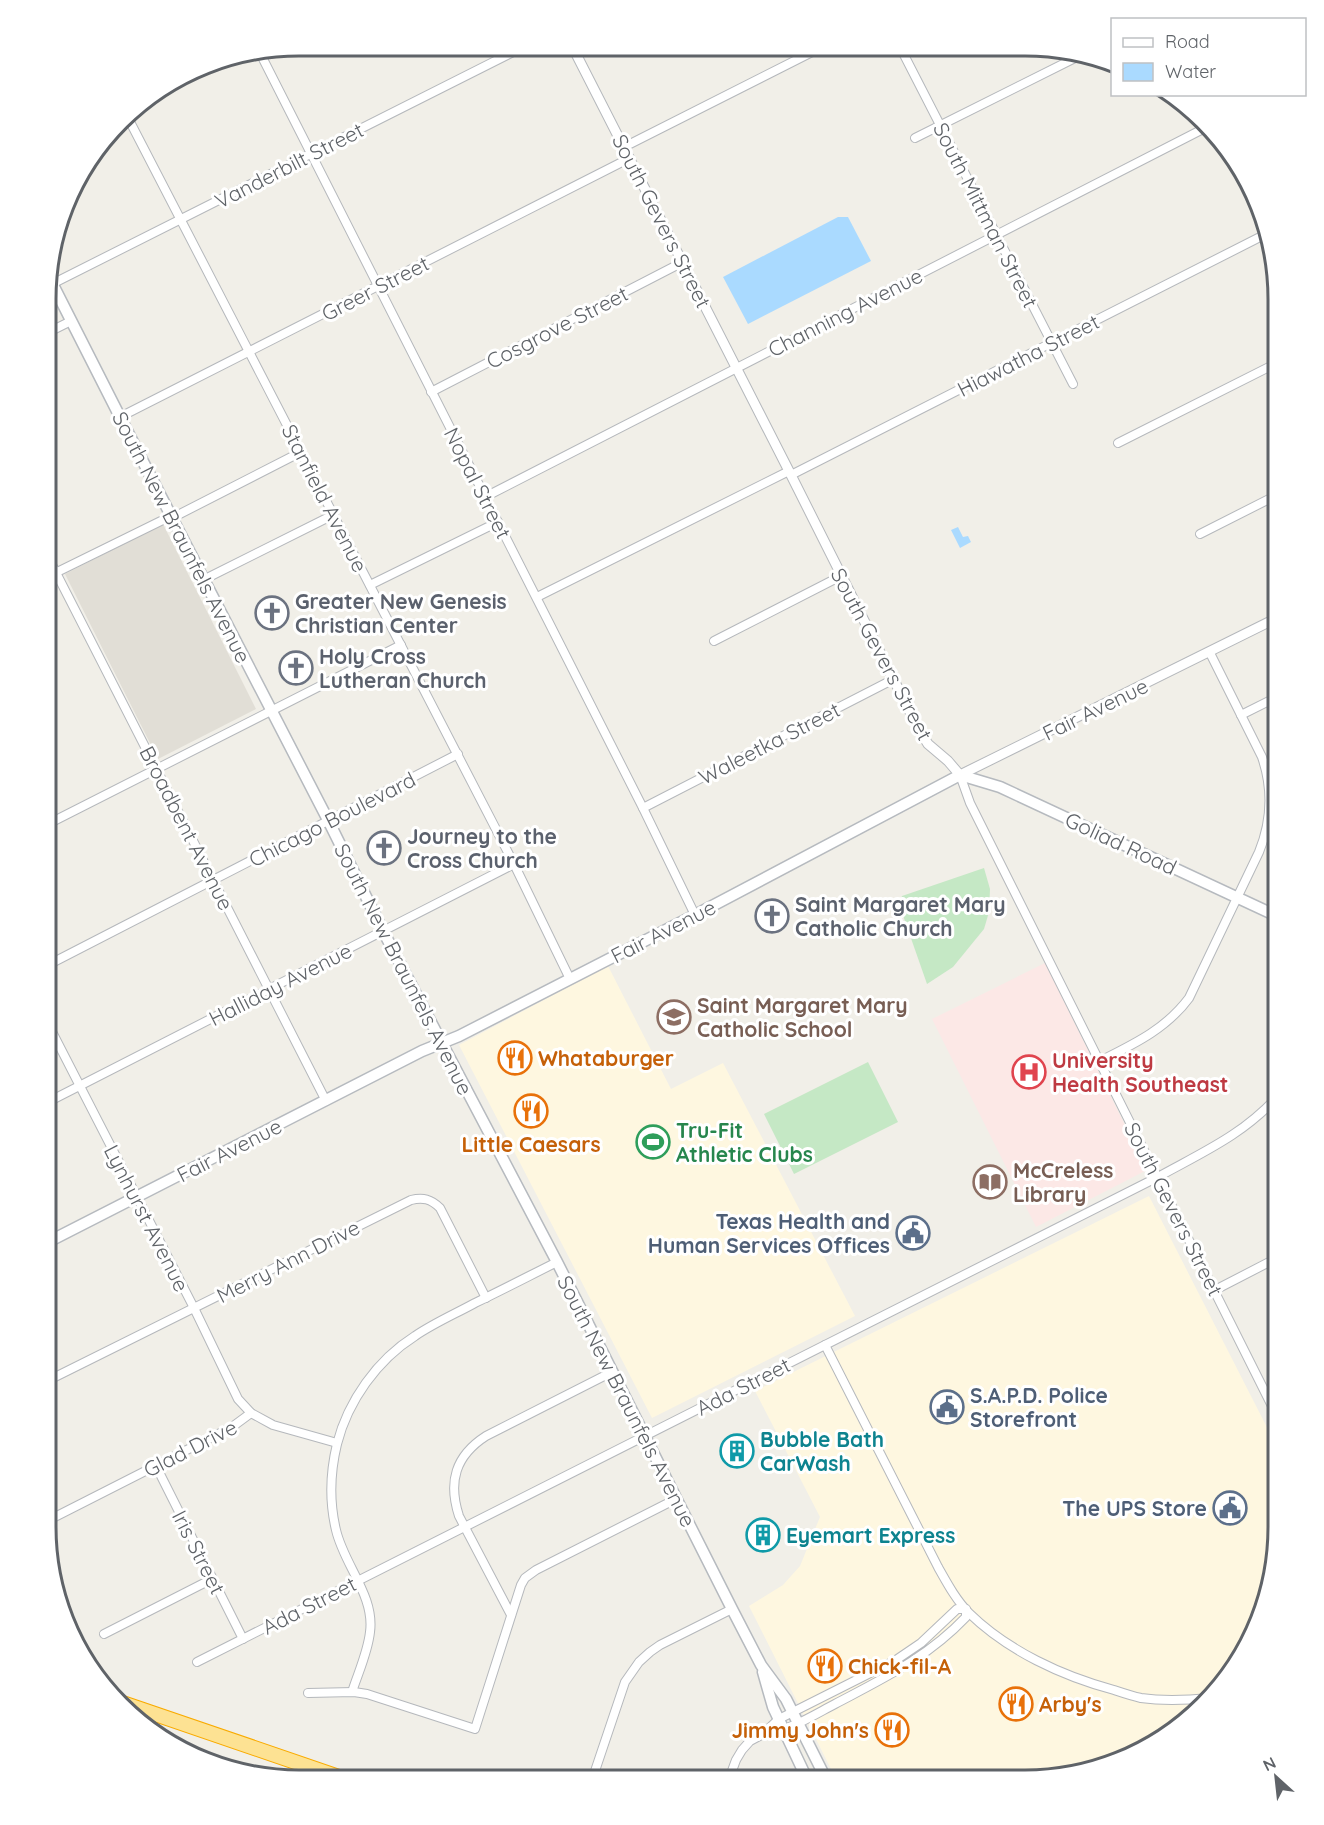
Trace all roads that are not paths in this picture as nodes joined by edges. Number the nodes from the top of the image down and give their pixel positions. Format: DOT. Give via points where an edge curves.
graph roads {
  1 [pos="505,56"];
  2 [pos="577,56"];
  3 [pos="802,56"];
  4 [pos="905,56"];
  5 [pos="263,58"];
  6 [pos="1072,60"];
  7 [pos="131,123"];
  8 [pos="941,126"];
  9 [pos="1200,130"];
  10 [pos="915,138"];
  11 [pos="624,147"];
  12 [pos="310,153"];
  13 [pos="630,158"];
  14 [pos="181,219"];
  15 [pos="995,235"];
  16 [pos="1260,237"];
  17 [pos="683,262"];
  18 [pos="56,282"];
  19 [pos="379,286"];
  20 [pos="56,292"];
  21 [pos="71,321"];
  22 [pos="56,328"];
  23 [pos="1051,343"];
  24 [pos="249,353"];
  25 [pos="736,367"];
  26 [pos="1268,368"];
  27 [pos="1073,384"];
  28 [pos="431,392"];
  29 [pos="120,417"];
  30 [pos="1118,443"];
  31 [pos="302,452"];
  32 [pos="790,473"];
  33 [pos="485,497"];
  34 [pos="1268,500"];
  35 [pos="333,515"];
  36 [pos="172,517"];
  37 [pos="498,522"];
  38 [pos="1200,534"];
  39 [pos="56,573"];
  40 [pos="56,575"];
  41 [pos="841,576"];
  42 [pos="203,580"];
  43 [pos="370,585"];
  44 [pos="537,597"];
  45 [pos="1268,624"];
  46 [pos="714,641"];
  47 [pos="401,645"];
  48 [pos="1209,653"];
  49 [pos="894,679"];
  50 [pos="1268,701"];
  51 [pos="272,711"];
  52 [pos="1240,715"];
  53 [pos="458,754"];
  54 [pos="157,768"];
  55 [pos="960,775"];
  56 [pos="1268,780"];
  57 [pos="643,808"];
  58 [pos="56,820"];
  59 [pos="328,820"];
  60 [pos="1268,825"];
  61 [pos="514,864"];
  62 [pos="213,879"];
  63 [pos="1238,898"];
  64 [pos="1268,912"];
  65 [pos="695,915"];
  66 [pos="383,931"];
  67 [pos="56,961"];
  68 [pos="570,979"];
  69 [pos="270,989"];
  70 [pos="56,1039"];
  71 [pos="442,1043"];
  72 [pos="1100,1061"];
  73 [pos="80,1086"];
  74 [pos="56,1098"];
  75 [pos="326,1101"];
  76 [pos="1268,1107"];
  77 [pos="1158,1177"];
  78 [pos="137,1197"];
  79 [pos="56,1238"];
  80 [pos="557,1262"];
  81 [pos="1268,1263"];
  82 [pos="1215,1290"];
  83 [pos="486,1298"];
  84 [pos="194,1308"];
  85 [pos="825,1345"];
  86 [pos="612,1372"];
  87 [pos="56,1377"];
  88 [pos="1268,1389"];
  89 [pos="251,1413"];
  90 [pos="645,1436"];
  91 [pos="338,1443"];
  92 [pos="156,1466"];
  93 [pos="676,1499"];
  94 [pos="56,1516"];
  95 [pos="465,1527"];
  96 [pos="213,1578"];
  97 [pos="358,1581"];
  98 [pos="732,1609"];
  99 [pos="966,1609"];
  100 [pos="511,1615"];
  101 [pos="104,1634"];
  102 [pos="243,1639"];
  103 [pos="197,1662"];
  104 [pos="761,1665"];
  105 [pos="354,1692"];
  106 [pos="308,1694"];
  107 [pos="1196,1699"];
  108 [pos="137,1708"];
  109 [pos="793,1712"];
  110 [pos="779,1719"];
  111 [pos="798,1723"];
  112 [pos="784,1730"];
  113 [pos="763,1734"];
  114 [pos="319,1770"];
  115 [pos="595,1770"];
  116 [pos="732,1770"];
  117 [pos="803,1770"];
  118 [pos="822,1770"];
  1 -- 12 [label="street, Vanderbilt Street"];
  2 -- 11 [label="street, South Gevers Street"];
  3 -- 11 [label="street"];
  4 -- 8 [label="street, South Mittman Street"];
  5 -- 12 [label="street, Nopal Street"];
  6 -- 8 [label="street"];
  7 -- 14 [label="street, Stanfield Avenue"];
  8 -- 10 [label="street"];
  8 -- 15 [label="street, South Mittman Street"];
  9 -- 15 [label="street, Channing Avenue"];
  11 -- 13 [label="street, South Gevers Street"];
  12 -- 14 [label="street, Vanderbilt Street"];
  12 -- 19 [label="street, Nopal Street"];
  13 -- 17 [label="street, South Gevers Street"];
  13 -- 19 [label="street, Greer Street"];
  14 -- 18 [label="street, Vanderbilt Street"];
  14 -- 24 [label="street, Stanfield Avenue"];
  15 -- 23 [label="street, South Mittman Street"];
  15 -- 25 [label="street, Channing Avenue"];
  16 -- 23 [label="street, Hiawatha Street"];
  17 -- 25 [label="street, South Gevers Street"];
  17 -- 28 [label="street, Cosgrove Street"];
  19 -- 24 [label="street, Greer Street"];
  19 -- 28 [label="street, Nopal Street"];
  20 -- 21 [label="main road, South New Braunfels Avenue"];
  21 -- 22 [label="street"];
  21 -- 29 [label="main road, South New Braunfels Avenue"];
  23 -- 27 [label="street, South Mittman Street"];
  23 -- 32 [label="street, Hiawatha Street"];
  24 -- 29 [label="street, Greer Street"];
  24 -- 31 [label="street, Stanfield Avenue"];
  25 -- 32 [label="street, South Gevers Street"];
  25 -- 33 [label="street, Channing Avenue"];
  26 -- 30 [label="street"];
  28 -- 33 [label="street, Nopal Street"];
  29 -- 36 [label="main road, South New Braunfels Avenue"];
  31 -- 35 [label="street, Stanfield Avenue"];
  31 -- 36 [label="street"];
  32 -- 41 [label="street, South Gevers Street"];
  32 -- 44 [label="street, Hiawatha Street"];
  33 -- 37 [label="street, Nopal Street"];
  34 -- 38 [label="street"];
  35 -- 42 [label="street"];
  35 -- 43 [label="street, Stanfield Avenue"];
  36 -- 39 [label="street"];
  36 -- 42 [label="main road, South New Braunfels Avenue"];
  37 -- 43 [label="street"];
  37 -- 44 [label="street, Nopal Street"];
  40 -- 54 [label="street, Broadbent Avenue"];
  41 -- 46 [label="street"];
  41 -- 49 [label="street, South Gevers Street"];
  42 -- 51 [label="main road, South New Braunfels Avenue"];
  43 -- 47 [label="street, Stanfield Avenue"];
  44 -- 57 [label="street, Nopal Street"];
  45 -- 48 [label="street, Fair Avenue"];
  47 -- 51 [label="street"];
  47 -- 53 [label="street, Stanfield Avenue"];
  48 -- 52 [label="street"];
  48 -- 55 [label="street, Fair Avenue"];
  49 -- 55 [label="street, South Gevers Street" via="928,744"];
  49 -- 57 [label="street, Waleetka Street"];
  50 -- 52 [label="street"];
  51 -- 54 [label="street"];
  51 -- 59 [label="main road, South New Braunfels Avenue"];
  52 -- 56 [label="street" via="1262,757"];
  53 -- 59 [label="street, Chicago Boulevard"];
  53 -- 61 [label="street, Stanfield Avenue"];
  54 -- 58 [label="street"];
  54 -- 62 [label="street, Broadbent Avenue"];
  55 -- 63 [label="main road, Goliad Road" via="1000,787"];
  55 -- 65 [label="main road, Fair Avenue"];
  55 -- 72 [label="street, South Gevers Street" via="970,803"];
  57 -- 65 [label="street, Nopal Street"];
  59 -- 62 [label="street, Chicago Boulevard"];
  59 -- 66 [label="main road, South New Braunfels Avenue"];
  60 -- 63 [label="street"];
  61 -- 66 [label="street, Halliday Avenue"];
  61 -- 68 [label="street, Stanfield Avenue"];
  62 -- 67 [label="street, Chicago Boulevard"];
  62 -- 69 [label="street, Broadbent Avenue"];
  63 -- 64 [label="main road, Goliad Road"];
  63 -- 72 [label="street" via="1182,1008 1149,1036"];
  65 -- 68 [label="main road, Fair Avenue"];
  66 -- 69 [label="street, Halliday Avenue"];
  66 -- 71 [label="main road, South New Braunfels Avenue"];
  68 -- 71 [label="main road, Fair Avenue"];
  69 -- 73 [label="street, Halliday Avenue"];
  69 -- 75 [label="street, Broadbent Avenue"];
  70 -- 73 [label="street, Lynhurst Avenue"];
  71 -- 75 [label="main road, Fair Avenue"];
  71 -- 80 [label="main road, South New Braunfels Avenue"];
  72 -- 77 [label="street, South Gevers Street"];
  73 -- 74 [label="street, Halliday Avenue"];
  73 -- 78 [label="street, Lynhurst Avenue"];
  75 -- 78 [label="main road, Fair Avenue"];
  76 -- 77 [label="street, Ada Street" via="1240,1131"];
  77 -- 82 [label="street, South Gevers Street"];
  77 -- 85 [label="street, Ada Street"];
  78 -- 79 [label="main road, Fair Avenue"];
  78 -- 84 [label="street, Lynhurst Avenue"];
  80 -- 83 [label="street"];
  80 -- 86 [label="main road, South New Braunfels Avenue"];
  81 -- 82 [label="street"];
  82 -- 88 [label="street, South Gevers Street"];
  83 -- 84 [label="street, Merry Ann Drive" via="440,1208 418,1198"];
  83 -- 91 [label="street" via="413,1336 382,1363 358,1395"];
  84 -- 87 [label="street, Merry Ann Drive"];
  84 -- 89 [label="street, Lynhurst Avenue" via="238,1399"];
  85 -- 90 [label="street, Ada Street"];
  85 -- 99 [label="street" via="938,1567"];
  86 -- 90 [label="main road, South New Braunfels Avenue"];
  86 -- 95 [label="street" via="486,1436 469,1449 459,1465 454,1491"];
  89 -- 91 [label="street, Glad Drive" via="273,1425"];
  89 -- 92 [label="street, Glad Drive"];
  90 -- 93 [label="main road, South New Braunfels Avenue"];
  90 -- 95 [label="street, Ada Street"];
  91 -- 97 [label="street" via="331,1475 332,1511 342,1550"];
  92 -- 94 [label="street, Glad Drive"];
  92 -- 96 [label="street, Iris Street"];
  93 -- 98 [label="main road, South New Braunfels Avenue"];
  93 -- 100 [label="street" via="536,1570 521,1585"];
  95 -- 97 [label="street, Ada Street"];
  95 -- 100 [label="street"];
  96 -- 101 [label="street"];
  96 -- 102 [label="street, Iris Street"];
  97 -- 102 [label="street, Ada Street"];
  97 -- 105 [label="street" via="371,1626"];
  98 -- 104 [label="main road, South New Braunfels Avenue"];
  98 -- 115 [label="street" via="660,1645 634,1668 622,1689"];
  99 -- 107 [label="street" via="1010,1645 1089,1683 1142,1698"];
  99 -- 109 [label="street" via="957,1609 921,1644 896,1660"];
  99 -- 111 [label="street" via="966,1617 923,1656"];
  100 -- 105 [label="street" via="475,1729"];
  102 -- 103 [label="street, Ada Street"];
  104 -- 109 [label="main road, South New Braunfels Avenue"];
  104 -- 110 [label="main road, South New Braunfels Avenue"];
  105 -- 106 [label="street"];
  108 -- 114 [label="highway"];
  109 -- 110 [label="street"];
  109 -- 111 [label="main road, South New Braunfels Avenue"];
  110 -- 112 [label="main road, South New Braunfels Avenue"];
  110 -- 113 [label="street"];
  111 -- 112 [label="street"];
  111 -- 118 [label="main road, South New Braunfels Avenue"];
  112 -- 113 [label="street"];
  112 -- 117 [label="main road, South New Braunfels Avenue"];
  113 -- 116 [label="street" via="742,1750"];
}
